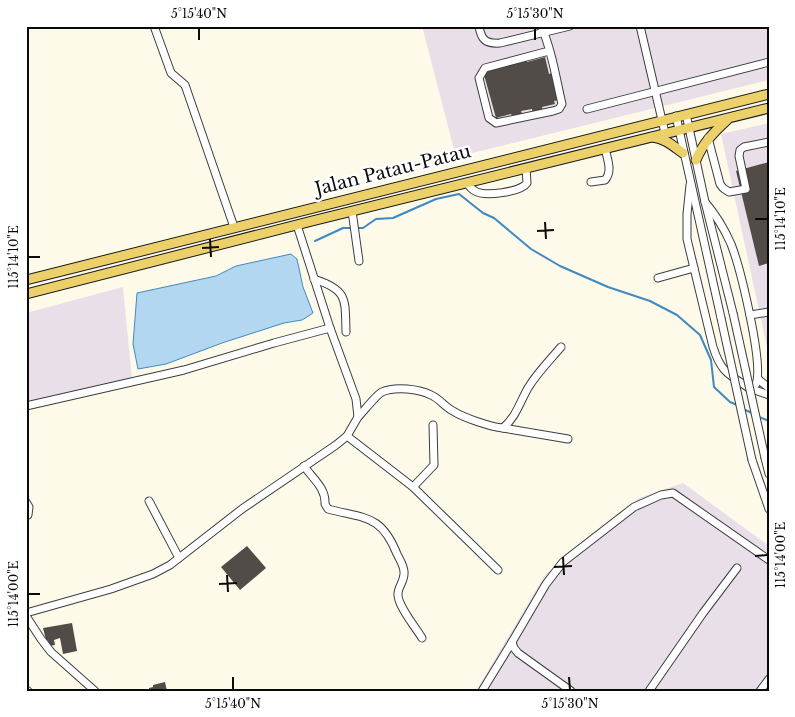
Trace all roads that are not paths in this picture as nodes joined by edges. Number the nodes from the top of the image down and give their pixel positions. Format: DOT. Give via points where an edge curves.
graph roads {
  1 [pos="154,26"];
  2 [pos="479,26"];
  3 [pos="570,26"];
  4 [pos="640,26"];
  5 [pos="543,30"];
  6 [pos="548,51"];
  7 [pos="769,62"];
  8 [pos="656,91"];
  9 [pos="769,94"];
  10 [pos="769,108"];
  11 [pos="587,109"];
  12 [pos="686,114"];
  13 [pos="676,116"];
  14 [pos="730,118"];
  15 [pos="663,119"];
  16 [pos="688,127"];
  17 [pos="679,129"];
  18 [pos="666,133"];
  19 [pos="651,137"];
  20 [pos="708,138"];
  21 [pos="769,142"];
  22 [pos="605,148"];
  23 [pos="683,153"];
  24 [pos="696,160"];
  25 [pos="526,168"];
  26 [pos="591,182"];
  27 [pos="466,183"];
  28 [pos="690,185"];
  29 [pos="705,202"];
  30 [pos="352,211"];
  31 [pos="297,225"];
  32 [pos="234,227"];
  33 [pos="359,262"];
  34 [pos="694,268"];
  35 [pos="658,278"];
  36 [pos="314,279"];
  37 [pos="26,280"];
  38 [pos="26,294"];
  39 [pos="769,312"];
  40 [pos="750,316"];
  41 [pos="330,328"];
  42 [pos="346,332"];
  43 [pos="561,347"];
  44 [pos="758,379"];
  45 [pos="749,388"];
  46 [pos="769,388"];
  47 [pos="769,395"];
  48 [pos="26,406"];
  49 [pos="358,417"];
  50 [pos="433,425"];
  51 [pos="504,428"];
  52 [pos="347,436"];
  53 [pos="568,439"];
  54 [pos="304,466"];
  55 [pos="769,474"];
  56 [pos="413,487"];
  57 [pos="150,501"];
  58 [pos="26,502"];
  59 [pos="769,508"];
  60 [pos="26,516"];
  61 [pos="179,558"];
  62 [pos="769,560"];
  63 [pos="736,568"];
  64 [pos="498,570"];
  65 [pos="26,615"];
  66 [pos="422,638"];
  67 [pos="512,642"];
  68 [pos="769,679"];
  69 [pos="764,689"];
  70 [pos="95,691"];
  71 [pos="482,691"];
  72 [pos="571,691"];
  73 [pos="649,691"];
  1 -- 32 [label="street" via="171,73 185,85"];
  2 -- 5 [label="street" via="485,42 491,44"];
  3 -- 5 [label="street"];
  4 -- 8 [label="street"];
  5 -- 6 [label="street"];
  6 -- 6 [label="street" via="482,70 479,78 492,121 496,123 559,109 562,104"];
  7 -- 8 [label="street"];
  8 -- 11 [label="street"];
  8 -- 15 [label="street"];
  9 -- 12 [label="main road, Jalan Patau-Patau"];
  10 -- 14 [label="main road, Jalan Patau-Patau"];
  12 -- 13 [label="main road, Jalan Patau-Patau"];
  12 -- 16 [label="street"];
  13 -- 15 [label="main road, Jalan Patau-Patau"];
  13 -- 17 [label="street"];
  14 -- 16 [label="main road, Jalan Patau-Patau"];
  14 -- 20 [label="main road"];
  15 -- 18 [label="street"];
  15 -- 32 [label="main road, Jalan Patau-Patau"];
  16 -- 17 [label="main road, Jalan Patau-Patau"];
  16 -- 24 [label="street"];
  17 -- 18 [label="main road, Jalan Patau-Patau"];
  17 -- 23 [label="street"];
  18 -- 19 [label="main road, Jalan Patau-Patau"];
  19 -- 22 [label="main road, Jalan Patau-Patau"];
  19 -- 23 [label="main road" via="662,138"];
  20 -- 21 [label="street" via="722,188 729,192 746,189 738,156 740,150"];
  20 -- 24 [label="main road"];
  22 -- 25 [label="main road, Jalan Patau-Patau"];
  22 -- 26 [label="street" via="608,178"];
  23 -- 28 [label="street"];
  24 -- 29 [label="street"];
  25 -- 27 [label="main road, Jalan Patau-Patau"];
  25 -- 27 [label="street" via="527,183 514,190 485,194 472,190"];
  27 -- 30 [label="main road, Jalan Patau-Patau"];
  28 -- 34 [label="street" via="687,239"];
  28 -- 59 [label="street, bridge" via="752,460"];
  29 -- 40 [label="street" via="717,216 732,246"];
  29 -- 55 [label="street, bridge"];
  30 -- 31 [label="main road, Jalan Patau-Patau"];
  30 -- 33 [label="street"];
  31 -- 36 [label="street"];
  31 -- 38 [label="main road, Jalan Patau-Patau"];
  32 -- 37 [label="main road, Jalan Patau-Patau"];
  34 -- 35 [label="street"];
  34 -- 45 [label="street" via="718,363"];
  36 -- 41 [label="street"];
  36 -- 42 [label="street" via="339,290 346,309"];
  39 -- 40 [label="street"];
  40 -- 44 [label="street"];
  41 -- 48 [label="street" via="184,370"];
  41 -- 49 [label="street" via="356,399"];
  43 -- 51 [label="street" via="528,388 511,422"];
  44 -- 45 [label="street"];
  44 -- 46 [label="street"];
  45 -- 47 [label="street"];
  49 -- 51 [label="street" via="381,392 415,390 431,395 462,416 491,427"];
  49 -- 52 [label="street"];
  50 -- 56 [label="street" via="434,465"];
  51 -- 53 [label="street"];
  52 -- 54 [label="street"];
  52 -- 56 [label="street"];
  54 -- 61 [label="street"];
  54 -- 66 [label="street" via="322,488 328,509 370,519 392,540 405,570 398,594 400,602"];
  56 -- 64 [label="street"];
  57 -- 61 [label="street"];
  58 -- 60 [label="street" via="29,507"];
  61 -- 65 [label="street" via="153,574"];
  62 -- 67 [label="street" via="678,495 661,494 634,507 563,562 546,584"];
  63 -- 73 [label="street"];
  65 -- 70 [label="street" via="51,652"];
  67 -- 71 [label="street"];
  67 -- 72 [label="street" via="518,653"];
  68 -- 69 [label="street"];
}
